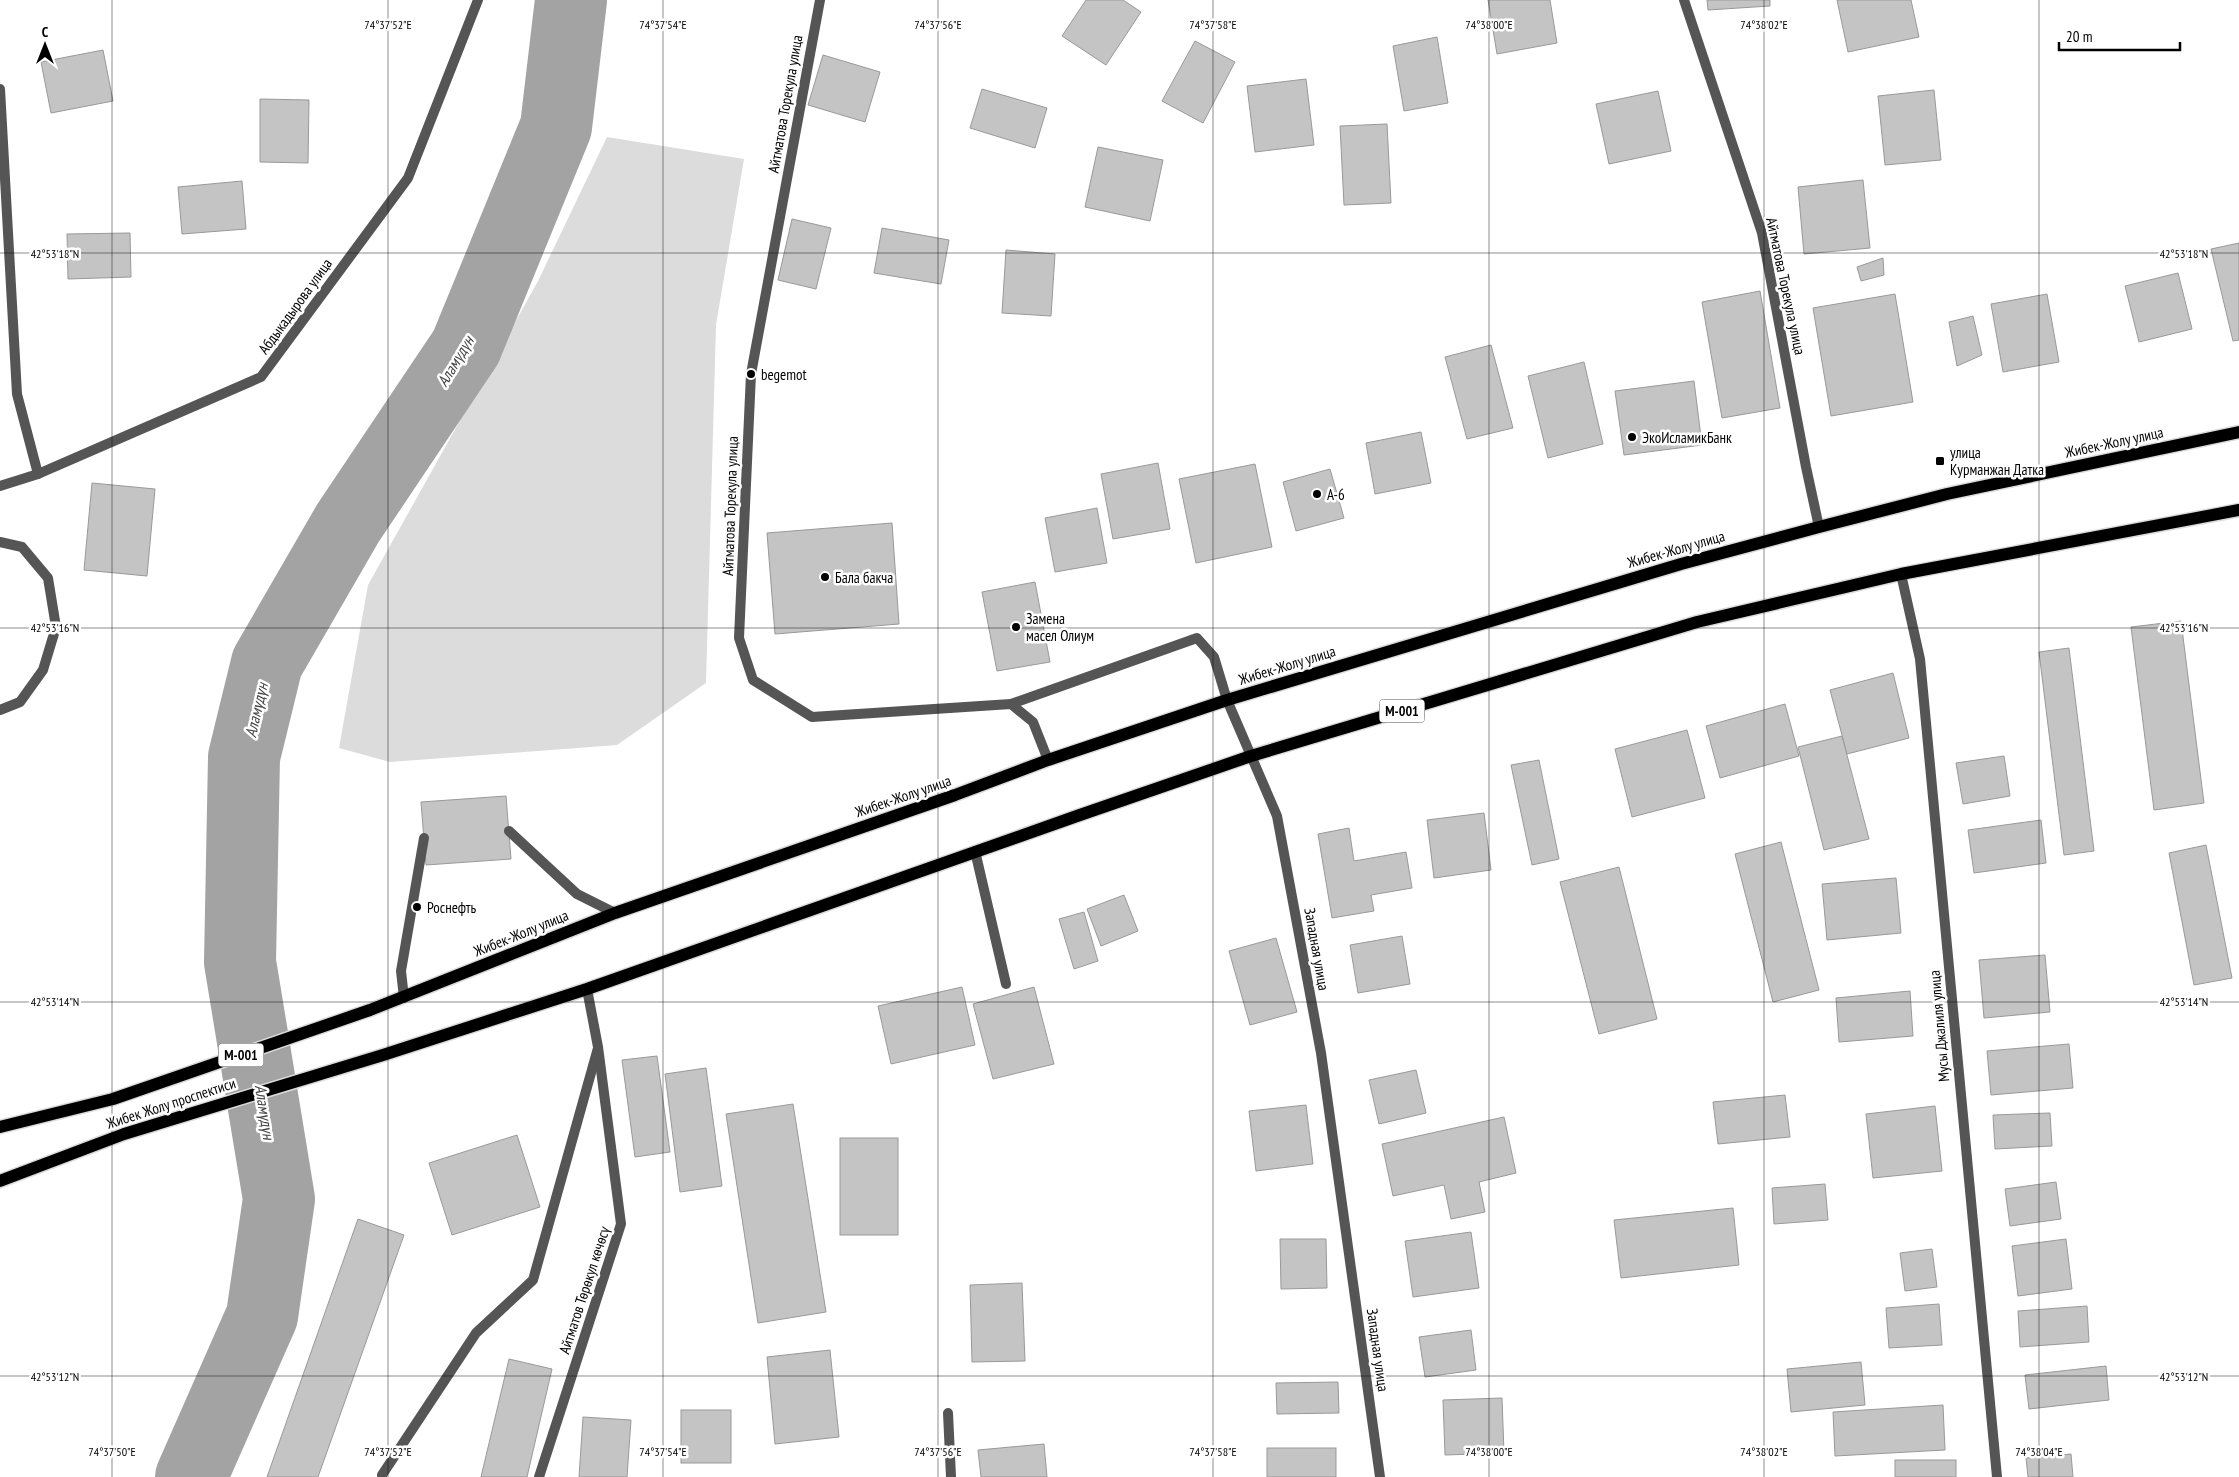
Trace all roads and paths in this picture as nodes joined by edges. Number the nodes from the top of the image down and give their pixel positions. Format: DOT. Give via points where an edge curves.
graph roads {
  1 [pos="478,0"];
  2 [pos="820,0"];
  3 [pos="1684,0"];
  4 [pos="0,89"];
  5 [pos="2239,432"];
  6 [pos="38,474"];
  7 [pos="0,486"];
  8 [pos="2239,510"];
  9 [pos="1819,527"];
  10 [pos="0,542"];
  11 [pos="1901,574"];
  12 [pos="1227,700"];
  13 [pos="1011,704"];
  14 [pos="0,710"];
  15 [pos="1251,756"];
  16 [pos="1048,760"];
  17 [pos="508,831"];
  18 [pos="424,838"];
  19 [pos="975,851"];
  20 [pos="615,913"];
  21 [pos="1006,984"];
  22 [pos="587,989"];
  23 [pos="404,998"];
  24 [pos="370,1010"];
  25 [pos="598,1047"];
  26 [pos="0,1127"];
  27 [pos="0,1181"];
  28 [pos="948,1413"];
  29 [pos="382,1474"];
  30 [pos="539,1477"];
  31 [pos="951,1477"];
  32 [pos="1380,1477"];
  33 [pos="1997,1477"];
  1 -- 6 [label="street, Абдыкадырова улица" via="408,178 261,377"];
  2 -- 13 [label="street, Айтматова Торекула улица" via="751,374 739,638 753,680 812,717"];
  3 -- 9 [label="street, Айтматова Торекула улица" via="1762,233"];
  4 -- 6 [label="street" via="17,394"];
  5 -- 9 [label="main road, Жибек-Жолу улица / М-001" via="1947,494"];
  6 -- 7 [label="street, Абдыкадырова улица"];
  8 -- 11 [label="main road, М-001"];
  9 -- 12 [label="main road, Жибек-Жолу улица / М-001" via="1681,564"];
  10 -- 14 [label="street" via="22,548 48,578 56,627 43,670 20,702"];
  11 -- 15 [label="main road, М-001" via="1697,622"];
  11 -- 33 [label="street, Мусы Джалиля улица" via="1920,659"];
  12 -- 13 [label="street, Западная улица" via="1214,657 1197,638"];
  12 -- 15 [label="street, Западная улица"];
  12 -- 16 [label="main road, Жибек-Жолу улица / М-001"];
  13 -- 16 [label="street" via="1033,722"];
  15 -- 19 [label="main road, М-001"];
  15 -- 32 [label="street, Западная улица" via="1277,816 1321,1054"];
  16 -- 20 [label="main road, Жибек-Жолу улица / М-001"];
  17 -- 20 [label="street" via="577,894"];
  18 -- 23 [label="street" via="401,971"];
  19 -- 21 [label="street"];
  19 -- 22 [label="main road, М-001"];
  20 -- 23 [label="main road, Жибек-Жолу улица / М-001"];
  22 -- 25 [label="street, Айтматов Төрөкул көчөсү"];
  22 -- 27 [label="main road, Жибек Жолу проспектиси / М-001" via="124,1134"];
  23 -- 24 [label="main road, Жибек-Жолу улица / М-001"];
  24 -- 26 [label="main road, Жибек Жолу проспектиси / М-001" via="113,1099"];
  25 -- 29 [label="street" via="533,1280 476,1333"];
  25 -- 30 [label="street, Айтматов Төрөкул көчөсү" via="620,1224"];
  28 -- 31 [label="street"];
}
